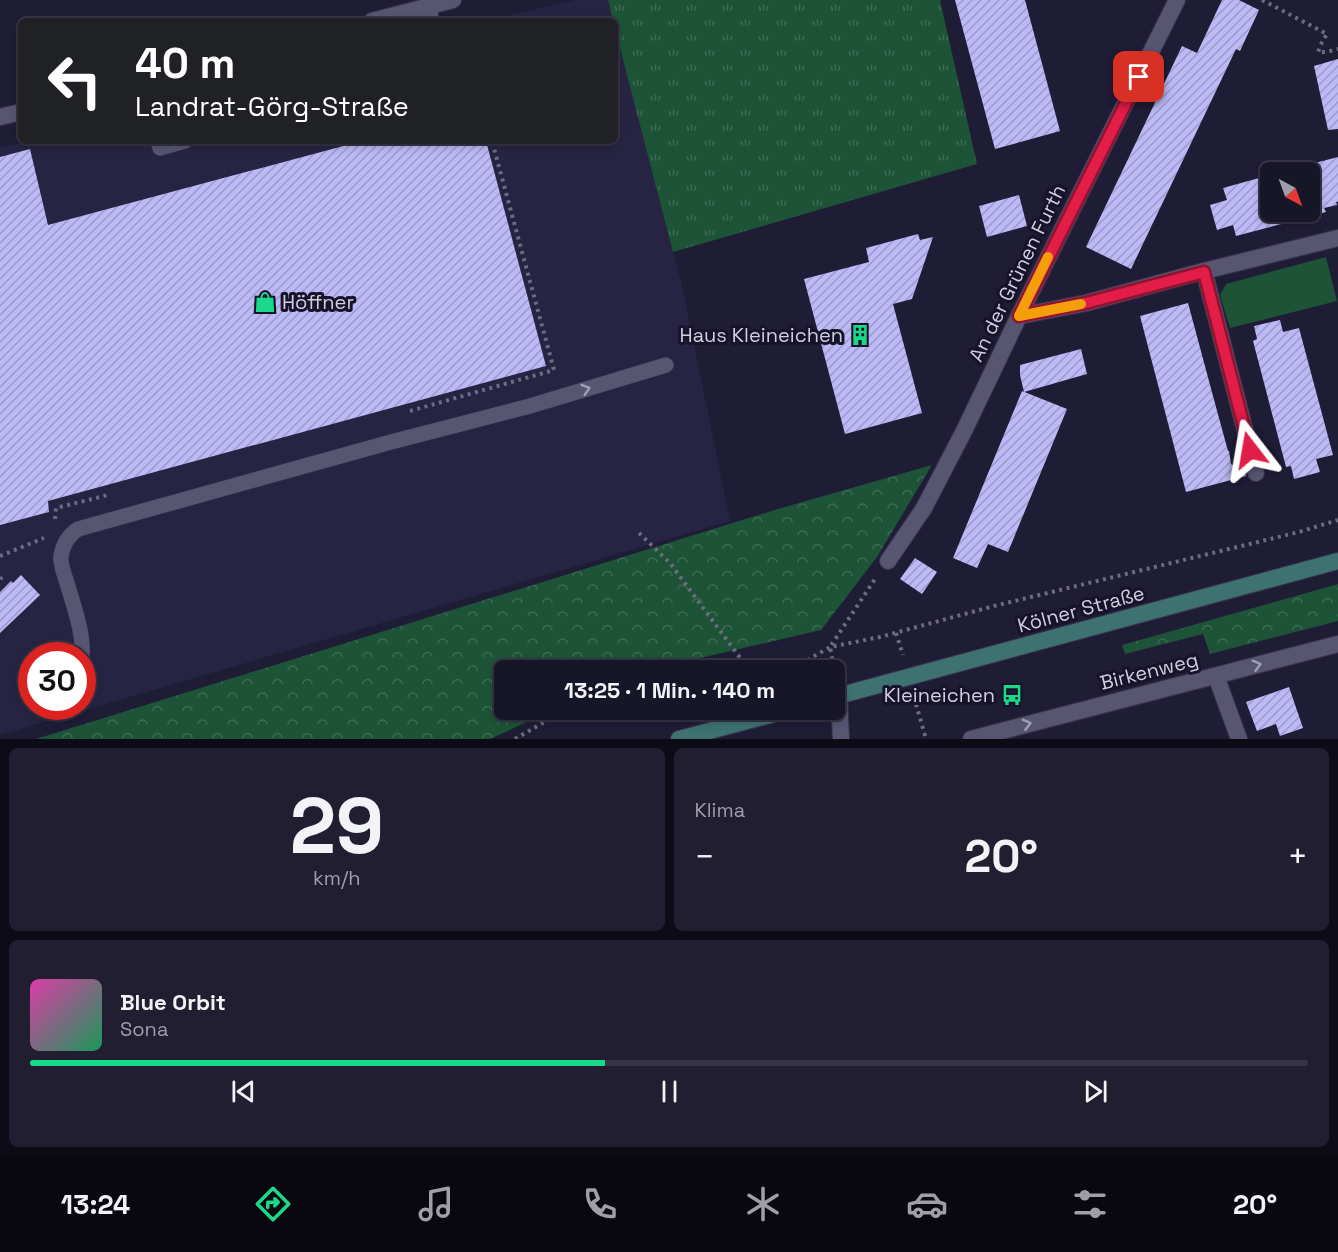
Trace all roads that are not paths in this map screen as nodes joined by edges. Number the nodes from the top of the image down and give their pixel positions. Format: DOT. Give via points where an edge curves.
graph roads {
  1 [pos="453,0"];
  2 [pos="1177,0"];
  3 [pos="430,14"];
  4 [pos="397,18"];
  5 [pos="18,113"];
  6 [pos="0,117"];
  7 [pos="159,144"];
  8 [pos="174,144"];
  9 [pos="1338,238"];
  10 [pos="1204,272"];
  11 [pos="1019,316"];
  12 [pos="666,365"];
  13 [pos="1256,473"];
  14 [pos="888,561"];
  15 [pos="1338,561"];
  16 [pos="81,642"];
  17 [pos="1338,644"];
  18 [pos="1216,676"];
  19 [pos="845,695"];
  20 [pos="751,720"];
  21 [pos="839,720"];
  22 [pos="1005,734"];
  23 [pos="679,739"];
  24 [pos="841,739"];
  25 [pos="971,739"];
  26 [pos="1239,739"];
  1 -- 3 [label="street"];
  2 -- 11 [label="street, An der Grünen Furth"];
  3 -- 4 [label="street"];
  5 -- 6 [label="street"];
  7 -- 8 [label="lane" via="160,148"];
  9 -- 10 [label="street"];
  10 -- 11 [label="street"];
  10 -- 13 [label="street"];
  11 -- 14 [label="street, An der Grünen Furth" via="924,508"];
  16 -- 12 [label="lane, one-way" via="61,558 67,540 78,529"];
  15 -- 19 [label="main road, Kölner Straße"];
  18 -- 17 [label="street, Birkenweg, one-way"];
  22 -- 18 [label="street, Birkenweg, one-way"];
  18 -- 26 [label="street"];
  20 -- 23 [label="main road"];
  21 -- 24 [label="street"];
  22 -- 25 [label="street, Birkenweg"];
}
